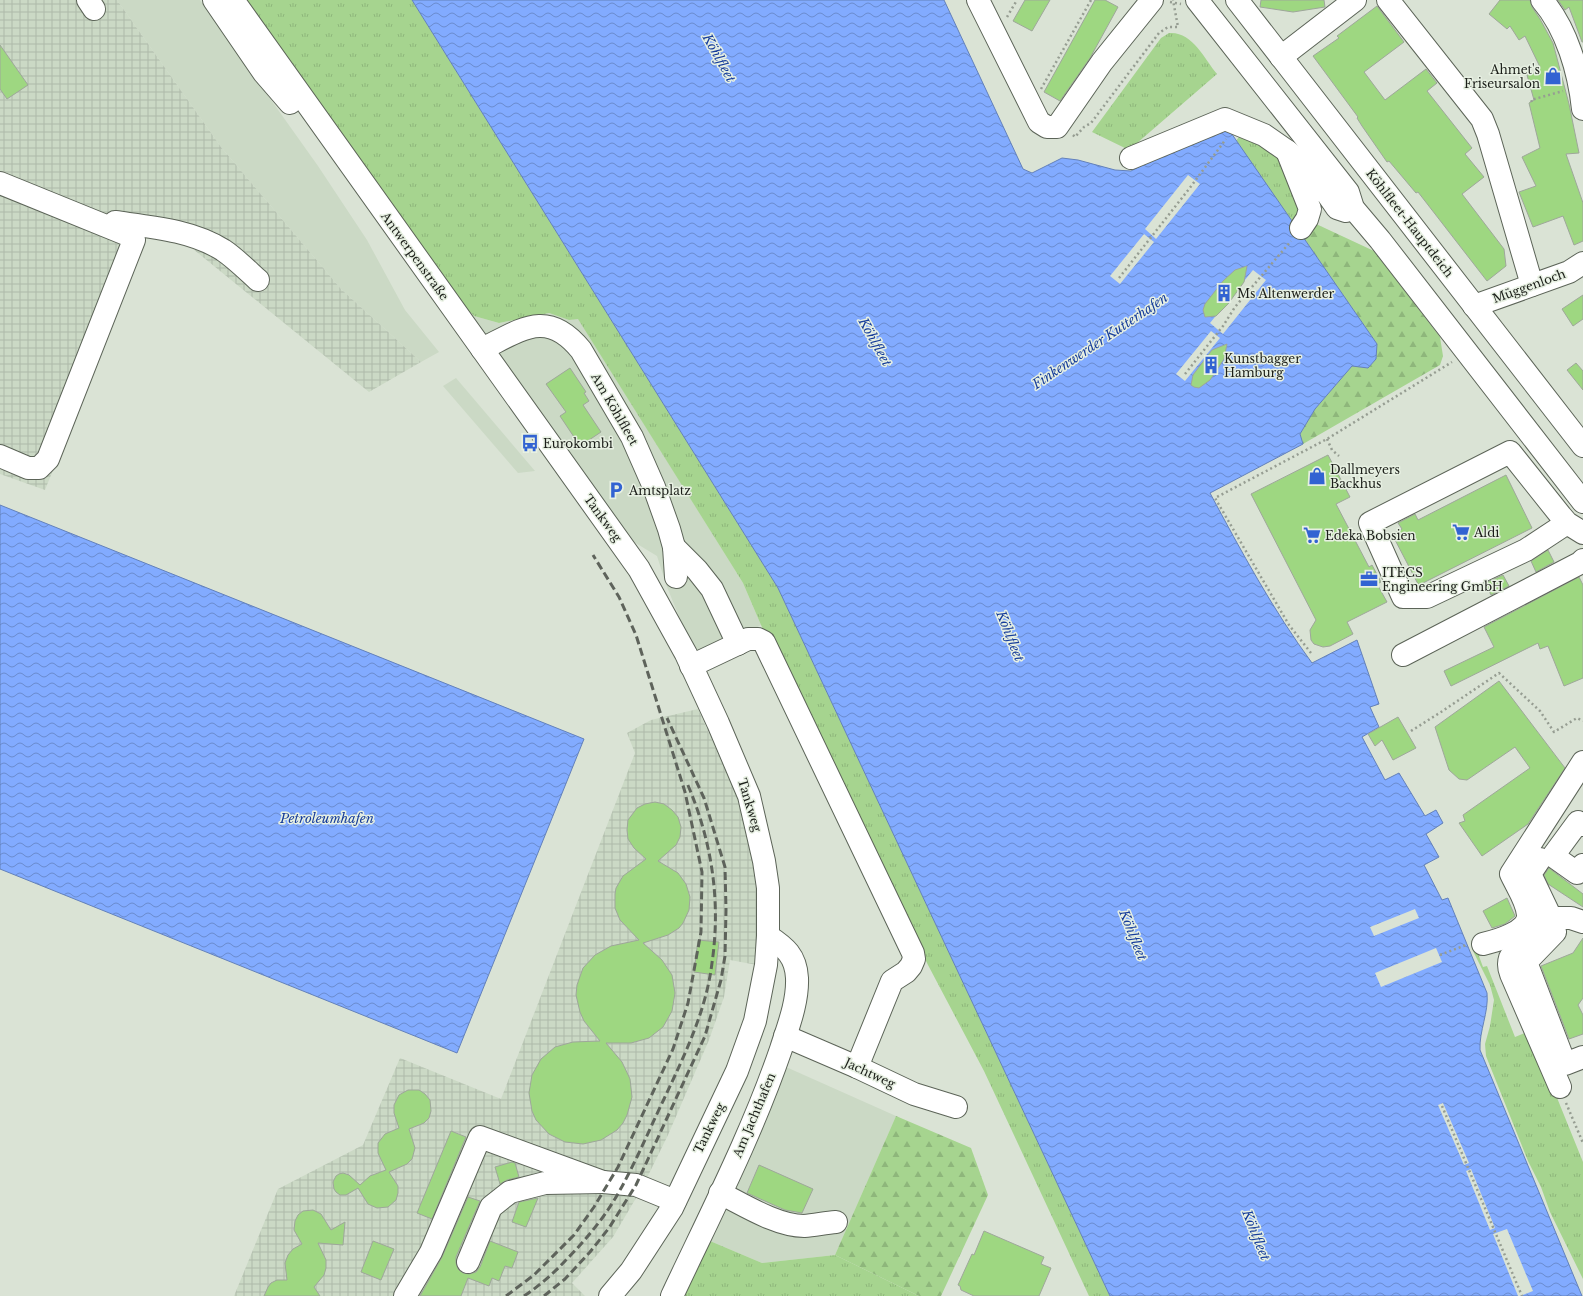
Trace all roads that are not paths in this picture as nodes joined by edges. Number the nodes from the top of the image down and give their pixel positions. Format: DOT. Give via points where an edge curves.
graph roads {
  1 [pos="214,0"];
  2 [pos="233,0"];
  3 [pos="978,0"];
  4 [pos="1152,0"];
  5 [pos="1197,0"];
  6 [pos="1237,0"];
  7 [pos="1355,0"];
  8 [pos="1388,0"];
  9 [pos="1542,0"];
  10 [pos="1282,57"];
  11 [pos="1583,109"];
  12 [pos="1287,150"];
  13 [pos="1131,158"];
  14 [pos="348,162"];
  15 [pos="0,183"];
  16 [pos="1353,208"];
  17 [pos="94,220"];
  18 [pos="1301,228"];
  19 [pos="1583,263"];
  20 [pos="258,280"];
  21 [pos="1532,285"];
  22 [pos="1474,306"];
  23 [pos="482,349"];
  24 [pos="1583,446"];
  25 [pos="0,456"];
  26 [pos="1583,502"];
  27 [pos="1575,528"];
  28 [pos="674,547"];
  29 [pos="1583,560"];
  30 [pos="676,577"];
  31 [pos="738,644"];
  32 [pos="1403,655"];
  33 [pos="691,666"];
  34 [pos="1583,762"];
  35 [pos="1583,825"];
  36 [pos="1540,858"];
  37 [pos="1583,865"];
  38 [pos="1551,918"];
  39 [pos="1583,922"];
  40 [pos="768,936"];
  41 [pos="1478,943"];
  42 [pos="785,1036"];
  43 [pos="1583,1057"];
  44 [pos="857,1067"];
  45 [pos="1560,1087"];
  46 [pos="956,1107"];
  47 [pos="603,1182"];
  48 [pos="720,1193"];
  49 [pos="675,1201"];
  50 [pos="836,1222"];
  51 [pos="468,1262"];
  52 [pos="405,1296"];
  53 [pos="610,1296"];
  54 [pos="672,1296"];
  1 -- 14 [label="street, Antwerpenstraße" via="264,73"];
  2 -- 14 [label="street, Antwerpenstraße"];
  3 -- 4 [label="street" via="1039,122 1047,127 1057,127 1102,62"];
  5 -- 16 [label="street" via="1348,192"];
  6 -- 10 [label="street, Köhlfleet-Hauptdeich"];
  7 -- 10 [label="street"];
  8 -- 21 [label="street" via="1482,119"];
  9 -- 11 [label="street" via="1552,11 1567,40"];
  10 -- 22 [label="street, Köhlfleet-Hauptdeich"];
  12 -- 13 [label="street" via="1264,136 1225,119"];
  12 -- 16 [label="street" via="1310,169 1337,208 1346,211"];
  12 -- 18 [label="street" via="1310,210"];
  14 -- 23 [label="street, Antwerpenstraße"];
  15 -- 17 [label="street"];
  16 -- 26 [label="street"];
  17 -- 20 [label="street" via="183,233 223,250"];
  17 -- 25 [label="street" via="133,237 134,240 48,459 38,468 28,468"];
  19 -- 21 [label="street, Müggenloch" via="1569,272"];
  21 -- 22 [label="street, Müggenloch"];
  22 -- 24 [label="street, Köhlfleet-Hauptdeich"];
  23 -- 28 [label="street, Am Köhlfleet" via="531,326 544,326 557,330 581,350 632,437 659,499"];
  23 -- 33 [label="street, Tankweg" via="639,569"];
  27 -- 27 [label="street" via="1510,452 1370,523 1403,597 1427,597"];
  28 -- 30 [label="street, Am Köhlfleet"];
  28 -- 31 [label="street" via="712,589"];
  29 -- 32 [label="street"];
  31 -- 33 [label="street"];
  31 -- 44 [label="street" via="748,639 758,639 768,648 913,953 911,966 892,981"];
  33 -- 40 [label="street, Tankweg" via="749,796 768,888"];
  34 -- 41 [label="street" via="1511,874 1526,907 1526,922 1508,937"];
  35 -- 37 [label="street" via="1578,822 1553,856 1577,873"];
  36 -- 38 [label="street" via="1530,874"];
  38 -- 39 [label="street" via="1571,918"];
  38 -- 43 [label="street" via="1555,932 1526,962 1565,1064"];
  38 -- 45 [label="street" via="1515,951 1509,965"];
  40 -- 42 [label="street, Am Jachthafen" via="789,952 797,978 794,1006"];
  40 -- 49 [label="street, Tankweg" via="766,965 755,1021 738,1071"];
  42 -- 44 [label="street, Jachtweg"];
  42 -- 48 [label="street, Am Jachthafen" via="772,1074"];
  44 -- 46 [label="street, Jachtweg" via="914,1094"];
  47 -- 49 [label="street" via="636,1186"];
  47 -- 51 [label="street" via="545,1183 510,1192 491,1206"];
  47 -- 52 [label="street" via="480,1137 431,1252"];
  48 -- 50 [label="street" via="773,1218 792,1224 804,1226"];
  48 -- 54 [label="street, Am Jachthafen"];
  49 -- 53 [label="street, Tankweg" via="647,1248"];
}
